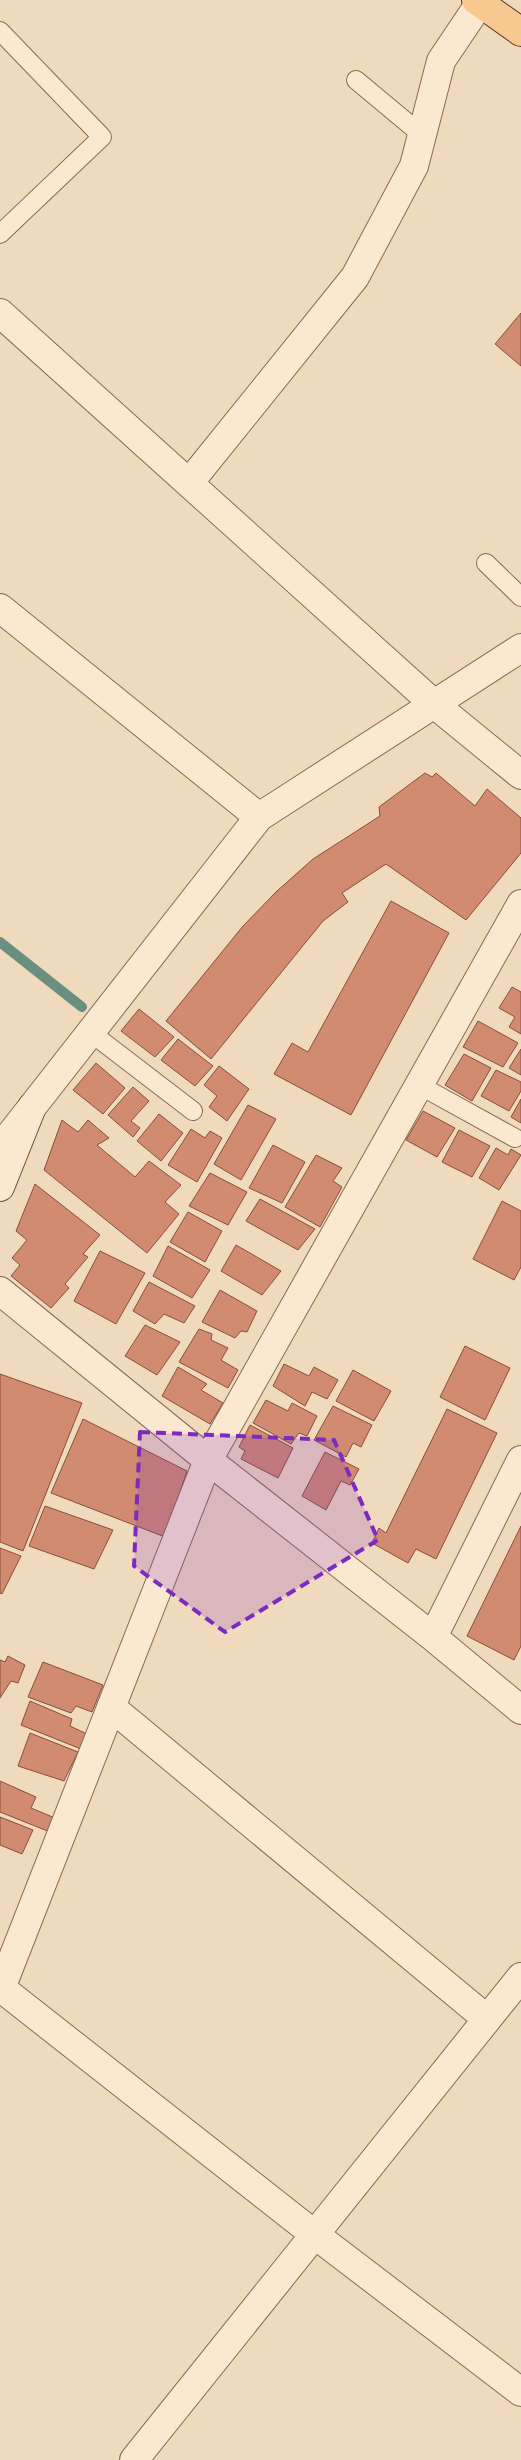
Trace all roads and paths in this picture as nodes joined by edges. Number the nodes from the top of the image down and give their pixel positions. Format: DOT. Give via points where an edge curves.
graph roads {
  1 [pos="479,1"];
  2 [pos="0,31"];
  3 [pos="521,32"];
  4 [pos="356,80"];
  5 [pos="422,135"];
  6 [pos="0,234"];
  7 [pos="0,313"];
  8 [pos="189,483"];
  9 [pos="486,563"];
  10 [pos="521,597"];
  11 [pos="0,608"];
  12 [pos="521,648"];
  13 [pos="434,704"];
  14 [pos="521,775"];
  15 [pos="259,817"];
  16 [pos="521,904"];
  17 [pos="90,1032"];
  18 [pos="419,1085"];
  19 [pos="32,1107"];
  20 [pos="193,1111"];
  21 [pos="515,1138"];
  22 [pos="0,1148"];
  23 [pos="0,1187"];
  24 [pos="0,1291"];
  25 [pos="208,1460"];
  26 [pos="521,1460"];
  27 [pos="433,1637"];
  28 [pos="111,1707"];
  29 [pos="521,1710"];
  30 [pos="521,1977"];
  31 [pos="1,1989"];
  32 [pos="487,2019"];
  33 [pos="314,2234"];
  34 [pos="521,2392"];
  35 [pos="134,2460"];
  1 -- 3 [label="main road"];
  1 -- 5 [label="street" via="441,61"];
  2 -- 6 [label="lane" via="102,137"];
  4 -- 5 [label="lane"];
  5 -- 8 [label="street" via="414,166 355,277"];
  7 -- 8 [label="street"];
  8 -- 13 [label="street"];
  9 -- 10 [label="lane"];
  11 -- 15 [label="street"];
  12 -- 13 [label="street"];
  13 -- 14 [label="street"];
  13 -- 15 [label="street"];
  15 -- 17 [label="street"];
  16 -- 18 [label="street"];
  17 -- 19 [label="street"];
  17 -- 20 [label="lane"];
  18 -- 21 [label="lane"];
  18 -- 25 [label="street"];
  19 -- 22 [label="street"];
  19 -- 23 [label="street"];
  24 -- 25 [label="street"];
  25 -- 27 [label="street"];
  25 -- 28 [label="street"];
  26 -- 27 [label="street"];
  27 -- 29 [label="street"];
  28 -- 31 [label="street"];
  28 -- 32 [label="street"];
  30 -- 32 [label="street"];
  31 -- 33 [label="street"];
  32 -- 33 [label="street"];
  33 -- 34 [label="street"];
  33 -- 35 [label="street"];
}
